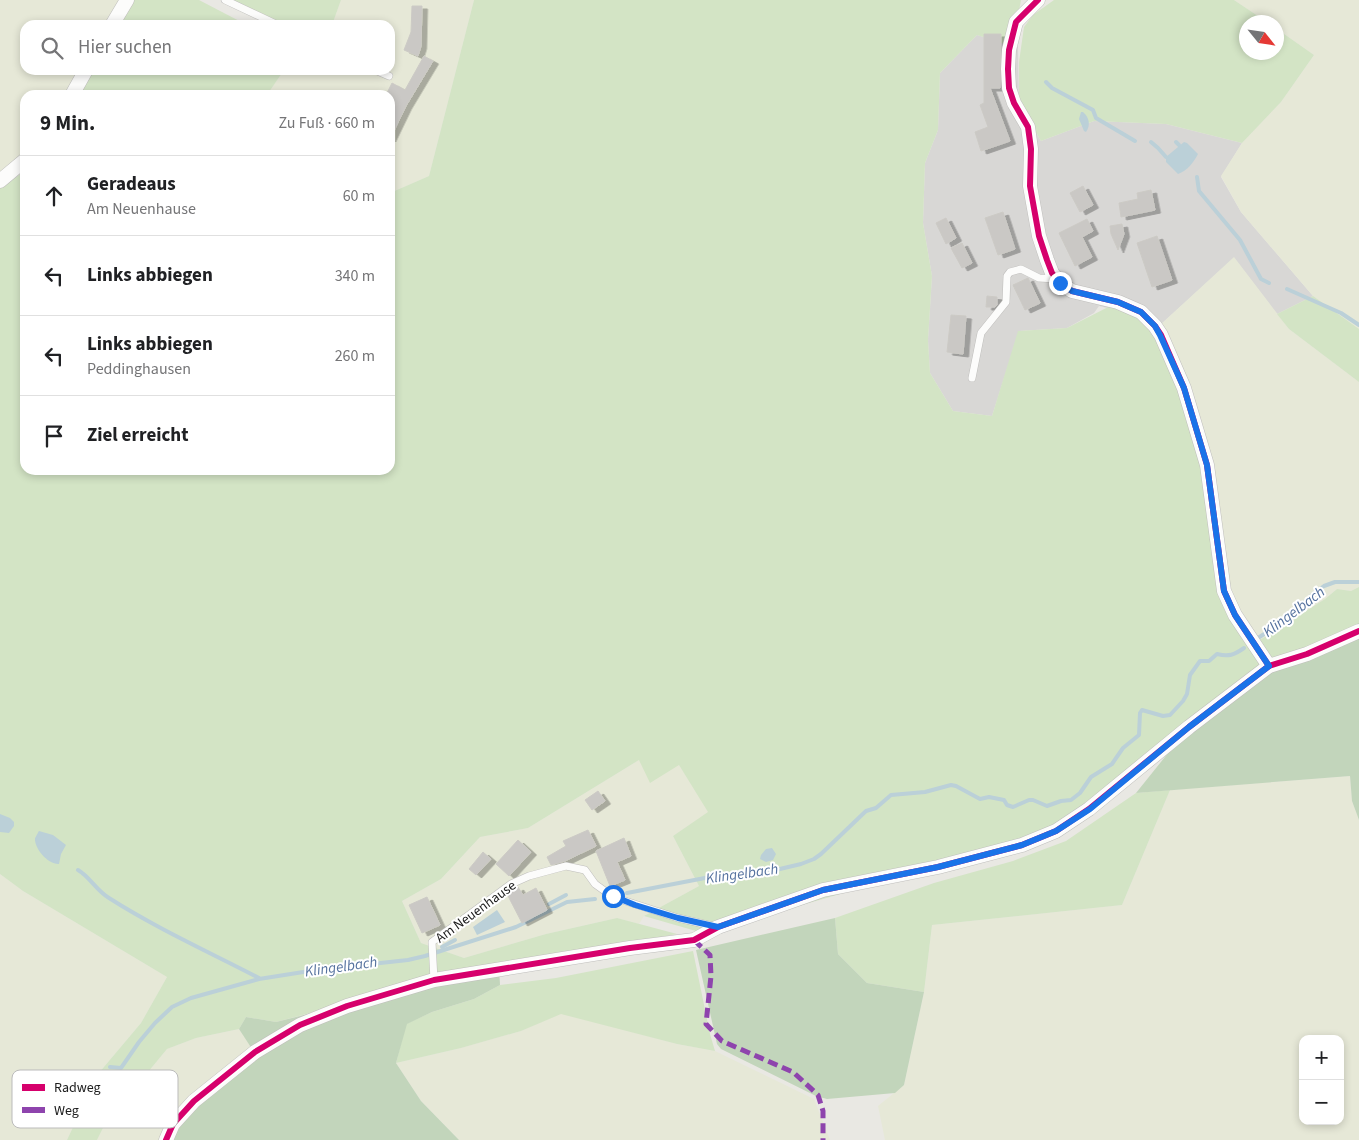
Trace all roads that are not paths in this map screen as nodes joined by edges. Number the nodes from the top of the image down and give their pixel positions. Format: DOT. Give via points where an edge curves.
graph roads {
  1 [pos="127,0"];
  2 [pos="225,0"];
  3 [pos="1038,0"];
  4 [pos="115,20"];
  5 [pos="267,20"];
  6 [pos="83,75"];
  7 [pos="75,90"];
  8 [pos="20,164"];
  9 [pos="0,181"];
  10 [pos="1057,279"];
  11 [pos="972,378"];
  12 [pos="1359,631"];
  13 [pos="1269,666"];
  14 [pos="718,927"];
  15 [pos="434,980"];
  16 [pos="178,1119"];
  17 [pos="171,1128"];
  18 [pos="166,1140"];
  1 -- 4 [label="street"];
  2 -- 5 [label="lane"];
  3 -- 10 [label="street" via="1016,22 1009,50 1009,88 1028,127 1030,186 1039,236"];
  6 -- 7 [label="street"];
  8 -- 9 [label="street"];
  10 -- 11 [label="lane" via="1040,278 1021,269 1010,272 1006,302 981,333"];
  10 -- 13 [label="street" via="1072,291 1118,302 1141,312 1160,335 1184,388 1207,465 1224,591 1235,615"];
  12 -- 13 [label="street" via="1307,654"];
  13 -- 14 [label="street" via="1090,809 1056,831 1022,845 938,867 823,890"];
  14 -- 15 [label="street" via="694,940"];
  14 -- 15 [label="lane, Am Neuenhause" via="635,905 595,884 585,870 566,866 511,884 432,942"];
  15 -- 16 [label="street" via="347,1006 300,1025 255,1052 194,1101"];
  17 -- 18 [label="street"];
}
